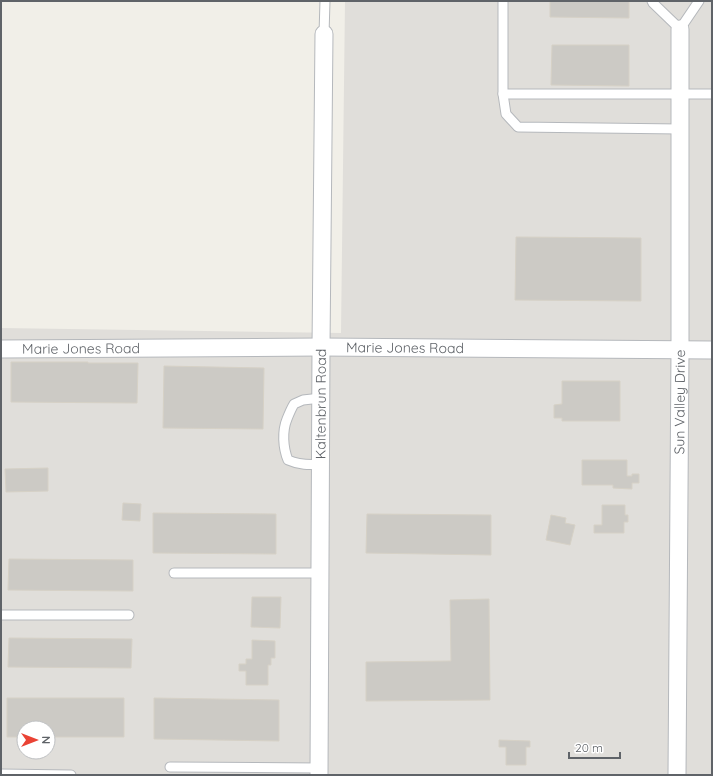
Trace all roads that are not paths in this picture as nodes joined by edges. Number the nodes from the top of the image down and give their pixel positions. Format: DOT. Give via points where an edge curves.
graph roads {
  1 [pos="325,1"];
  2 [pos="503,1"];
  3 [pos="652,1"];
  4 [pos="700,1"];
  5 [pos="680,28"];
  6 [pos="324,34"];
  7 [pos="504,94"];
  8 [pos="680,94"];
  9 [pos="712,94"];
  10 [pos="680,129"];
  11 [pos="321,347"];
  12 [pos="1,349"];
  13 [pos="712,350"];
  14 [pos="680,351"];
  15 [pos="321,398"];
  16 [pos="321,464"];
  17 [pos="174,573"];
  18 [pos="320,573"];
  19 [pos="1,615"];
  20 [pos="129,615"];
  21 [pos="170,767"];
  22 [pos="319,771"];
  23 [pos="1,774"];
  24 [pos="71,775"];
  25 [pos="677,775"];
  1 -- 6 [label="lane"];
  2 -- 7 [label="lane"];
  3 -- 5 [label="lane"];
  4 -- 5 [label="lane"];
  5 -- 8 [label="street, Sun Valley Drive"];
  6 -- 11 [label="street, Kaltenbrun Road"];
  7 -- 8 [label="lane"];
  7 -- 10 [label="lane" via="506,114 518,127"];
  8 -- 9 [label="lane"];
  8 -- 10 [label="street, Sun Valley Drive"];
  10 -- 14 [label="street, Sun Valley Drive"];
  11 -- 12 [label="street, Marie Jones Road"];
  11 -- 14 [label="street, Marie Jones Road"];
  11 -- 15 [label="street, Kaltenbrun Road"];
  13 -- 14 [label="street, Marie Jones Road"];
  14 -- 25 [label="street, Sun Valley Drive"];
  15 -- 16 [label="street, Kaltenbrun Road"];
  15 -- 16 [label="lane" via="302,400 294,404 286,420 284,441 288,460 306,465"];
  16 -- 18 [label="street, Kaltenbrun Road"];
  17 -- 18 [label="lane"];
  18 -- 22 [label="street, Kaltenbrun Road"];
  19 -- 20 [label="lane"];
  21 -- 22 [label="lane"];
  23 -- 24 [label="lane"];
}
